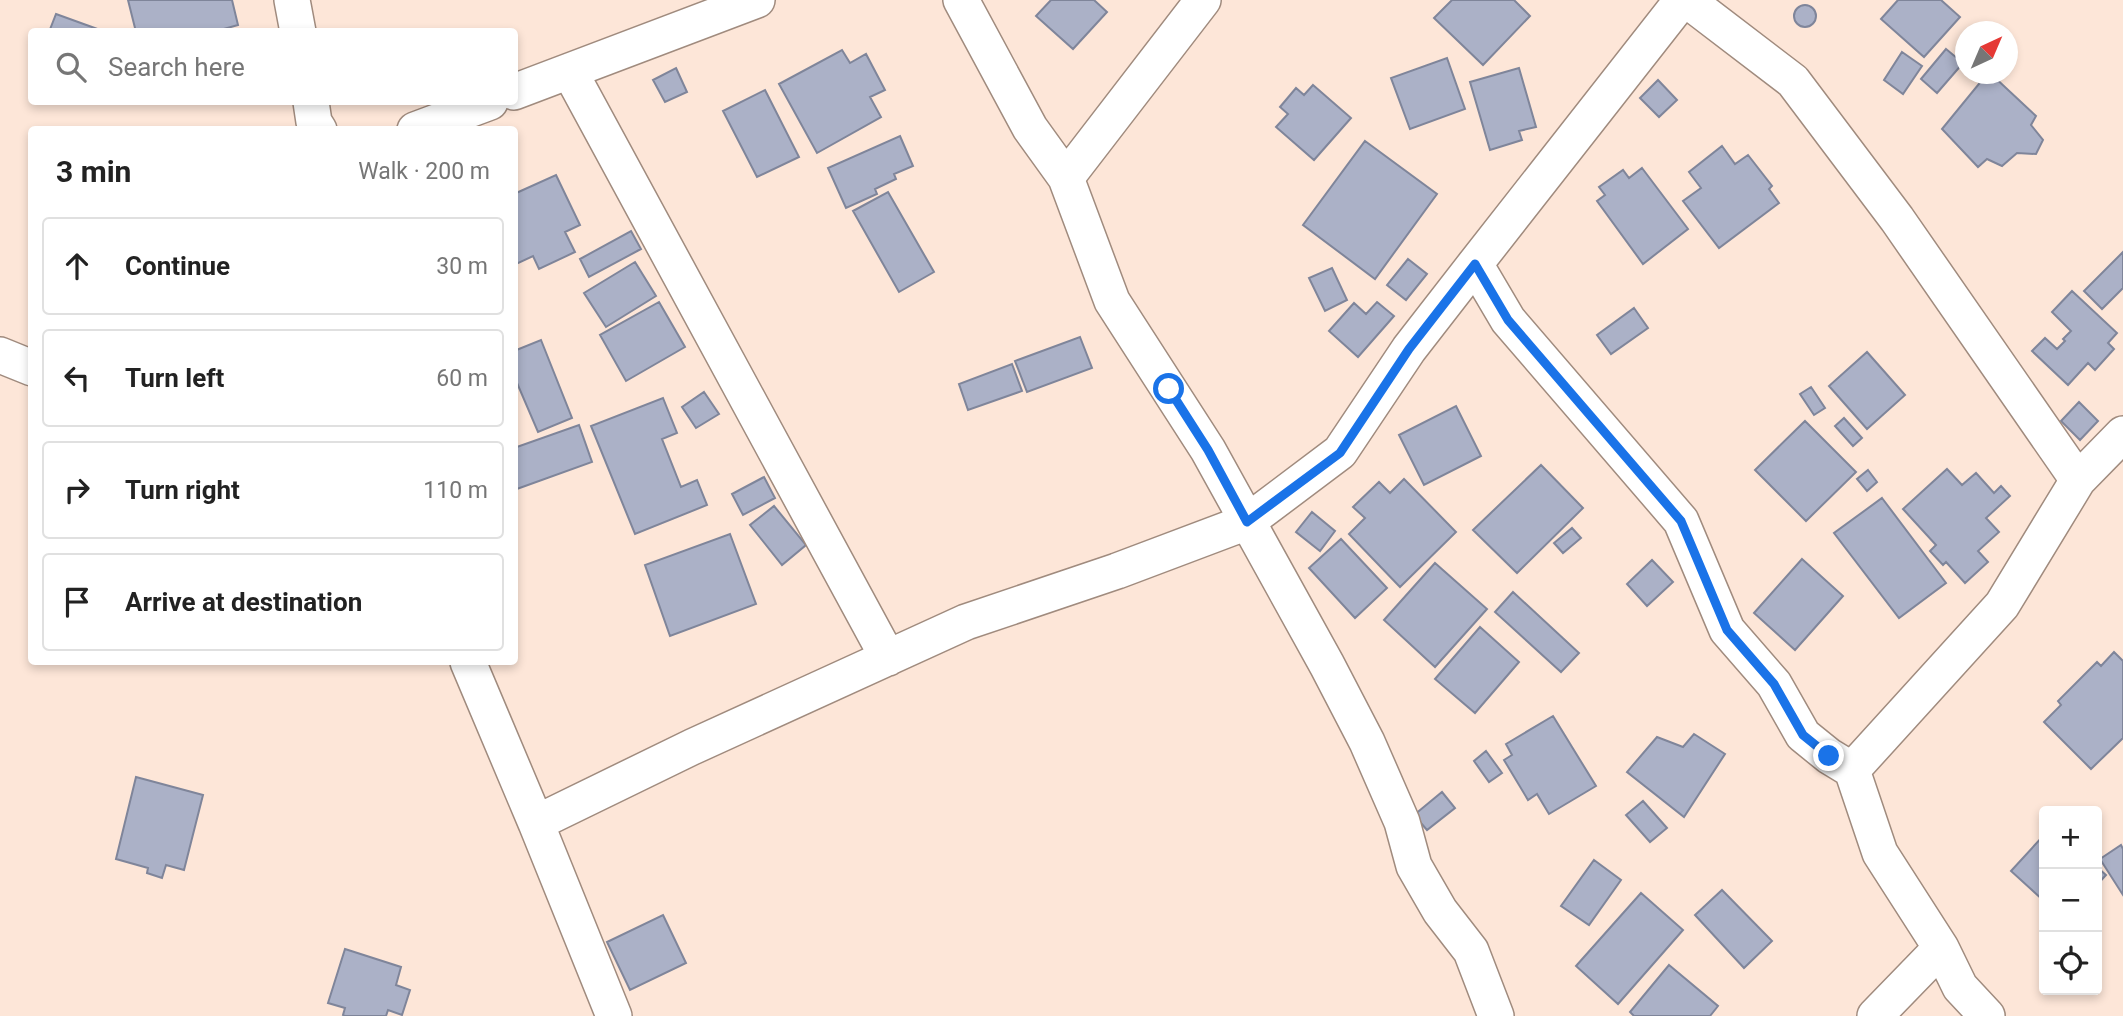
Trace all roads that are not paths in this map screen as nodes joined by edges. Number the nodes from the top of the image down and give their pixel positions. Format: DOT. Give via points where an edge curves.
graph roads {
  1 [pos="292,0"];
  2 [pos="757,0"];
  3 [pos="961,0"];
  4 [pos="1203,0"];
  5 [pos="1684,0"];
  6 [pos="297,28"];
  7 [pos="570,72"];
  8 [pos="518,91"];
  9 [pos="311,105"];
  10 [pos="482,105"];
  11 [pos="316,126"];
  12 [pos="426,126"];
  13 [pos="1066,178"];
  14 [pos="1475,264"];
  15 [pos="0,355"];
  16 [pos="28,366"];
  17 [pos="2123,434"];
  18 [pos="2078,480"];
  19 [pos="1247,522"];
  20 [pos="888,658"];
  21 [pos="469,665"];
  22 [pos="1852,770"];
  23 [pos="536,823"];
  24 [pos="1941,948"];
  25 [pos="614,1016"];
  26 [pos="1496,1016"];
  27 [pos="1875,1016"];
  28 [pos="1987,1016"];
  1 -- 6 [label="street"];
  2 -- 7 [label="street"];
  3 -- 13 [label="street" via="1030,128"];
  4 -- 13 [label="street"];
  5 -- 14 [label="street"];
  5 -- 18 [label="street" via="1793,81 1897,219"];
  7 -- 8 [label="street"];
  7 -- 20 [label="street"];
  9 -- 11 [label="street"];
  10 -- 12 [label="street"];
  13 -- 19 [label="street" via="1112,301 1208,450"];
  14 -- 19 [label="street" via="1409,349 1340,453"];
  14 -- 22 [label="street" via="1508,320 1681,521 1727,630 1774,684 1803,735"];
  15 -- 16 [label="street"];
  17 -- 18 [label="street"];
  18 -- 22 [label="street" via="2002,605"];
  19 -- 20 [label="street" via="966,622"];
  19 -- 26 [label="street" via="1367,742 1402,822 1415,866 1440,911 1471,951"];
  20 -- 23 [label="street"];
  21 -- 23 [label="street"];
  22 -- 24 [label="street" via="1880,853"];
  23 -- 25 [label="street"];
  24 -- 27 [label="street"];
  24 -- 28 [label="street" via="1960,987"];
}
